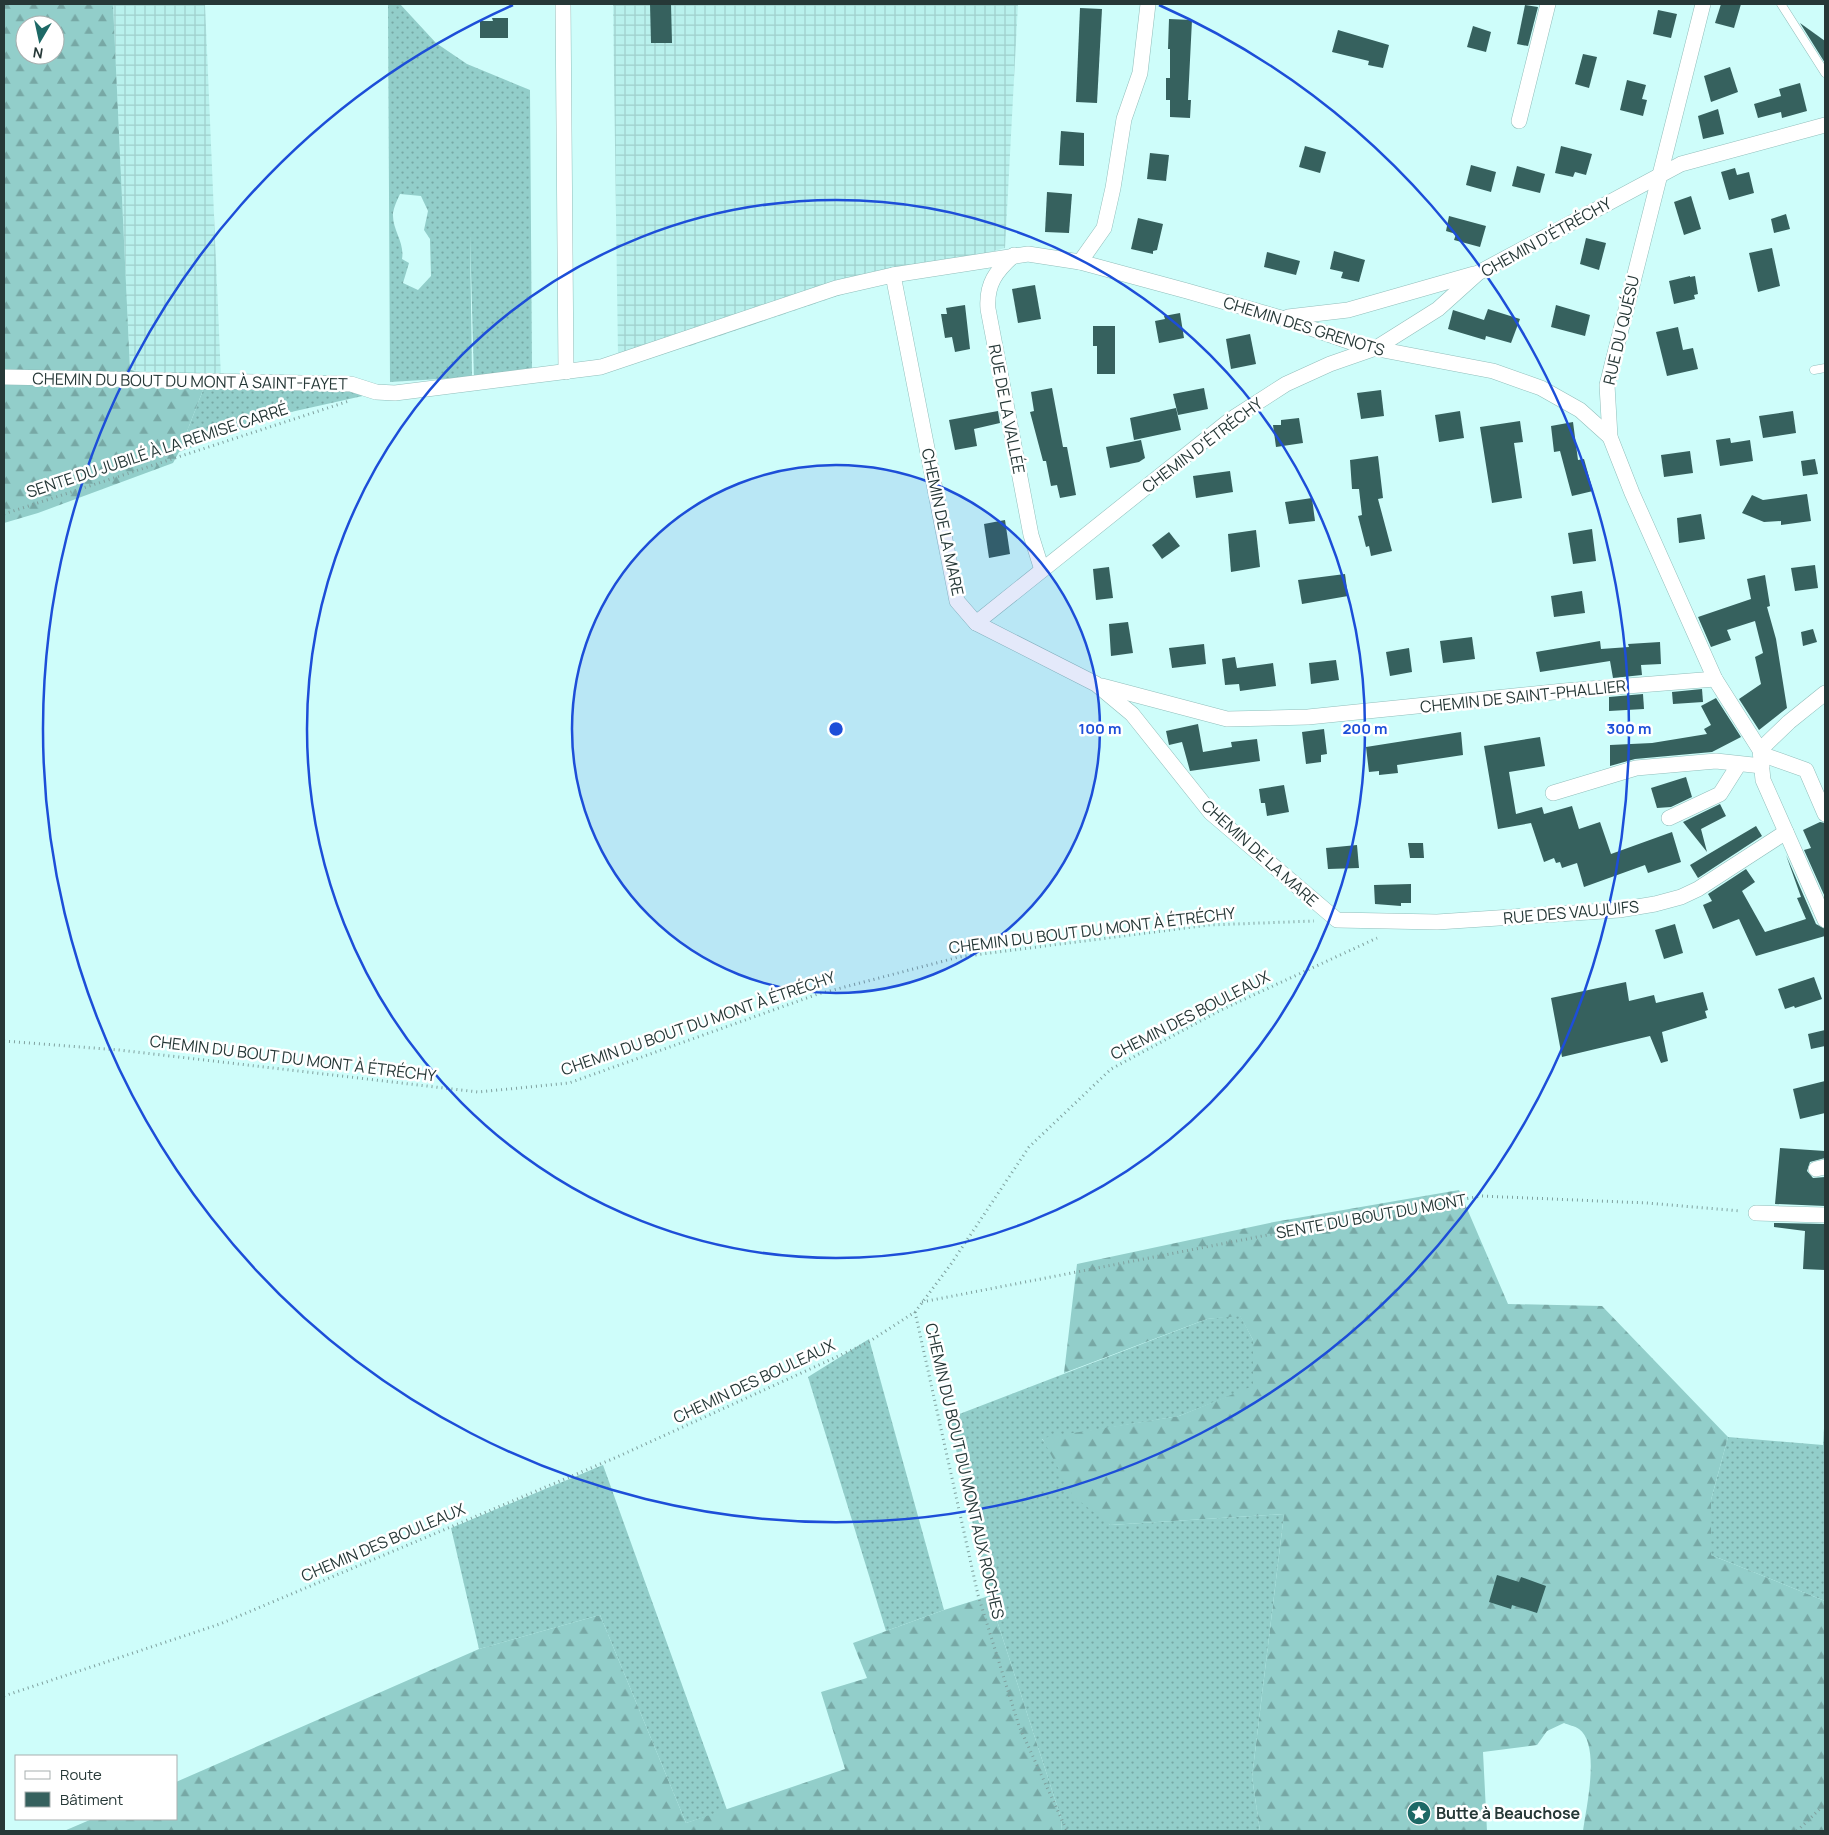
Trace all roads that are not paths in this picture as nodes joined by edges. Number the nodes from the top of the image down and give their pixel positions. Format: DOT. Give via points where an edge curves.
graph roads {
  1 [pos="562,4"];
  2 [pos="1148,4"];
  3 [pos="1548,4"];
  4 [pos="1703,4"];
  5 [pos="1781,4"];
  6 [pos="1825,73"];
  7 [pos="1519,121"];
  8 [pos="1825,125"];
  9 [pos="1658,176"];
  10 [pos="1014,254"];
  11 [pos="1080,262"];
  12 [pos="1478,273"];
  13 [pos="893,275"];
  14 [pos="1281,318"];
  15 [pos="1376,348"];
  16 [pos="1825,368"];
  17 [pos="1814,370"];
  18 [pos="566,372"];
  19 [pos="4,377"];
  20 [pos="1610,437"];
  21 [pos="1042,570"];
  22 [pos="976,623"];
  23 [pos="1715,679"];
  24 [pos="1096,684"];
  25 [pos="1825,693"];
  26 [pos="1761,757"];
  27 [pos="1739,764"];
  28 [pos="1553,793"];
  29 [pos="1825,814"];
  30 [pos="1669,818"];
  31 [pos="1786,832"];
  32 [pos="1337,920"];
  33 [pos="1825,920"];
  34 [pos="1756,1213"];
  35 [pos="1825,1215"];
  1 -- 18 [label="street"];
  2 -- 11 [label="street" via="1140,73 1124,119 1114,188 1104,228"];
  3 -- 7 [label="street"];
  4 -- 9 [label="street, RUE DU QUÉSU"];
  5 -- 6 [label="lane"];
  8 -- 9 [label="street, CHEMIN D'ÉTRÉCHY" via="1681,164"];
  9 -- 12 [label="street, CHEMIN D'ÉTRÉCHY"];
  9 -- 20 [label="street, RUE DU QUÉSU" via="1607,385"];
  10 -- 11 [label="street, CHEMIN DES GRENOTS"];
  10 -- 13 [label="street, CHEMIN DES GRENOTS"];
  10 -- 21 [label="street, RUE DE LA VALLÉE" via="991,280 987,294 988,309 1032,535"];
  11 -- 14 [label="street, CHEMIN DES GRENOTS"];
  12 -- 14 [label="street" via="1348,310"];
  12 -- 15 [label="street, CHEMIN D'ÉTRÉCHY" via="1438,309"];
  13 -- 18 [label="street, CHEMIN DES GRENOTS" via="836,288 601,366"];
  13 -- 22 [label="street, CHEMIN DE LA MARE" via="957,601"];
  14 -- 15 [label="street, CHEMIN DES GRENOTS"];
  15 -- 20 [label="street, CHEMIN DES GRENOTS" via="1493,371 1541,388 1580,410"];
  15 -- 21 [label="street, CHEMIN D'ÉTRÉCHY" via="1286,384 1230,420"];
  16 -- 17 [label="lane"];
  18 -- 19 [label="street, CHEMIN DU BOUT DU MONT À SAINT-FAYET" via="395,393 376,392 351,384"];
  20 -- 23 [label="street, RUE DU QUÉSU" via="1632,494"];
  21 -- 22 [label="street, CHEMIN D'ÉTRÉCHY"];
  22 -- 24 [label="street, CHEMIN DE LA MARE"];
  23 -- 24 [label="street, CHEMIN DE SAINT-PHALLIER" via="1308,717 1226,719"];
  23 -- 26 [label="street, RUE DU QUÉSU"];
  24 -- 32 [label="street, CHEMIN DE LA MARE" via="1132,714 1211,813"];
  25 -- 26 [label="street" via="1789,722"];
  26 -- 27 [label="street"];
  26 -- 29 [label="street" via="1806,770"];
  26 -- 31 [label="street, RUE DU QUÉSU" via="1763,780"];
  27 -- 28 [label="street" via="1701,762 1636,768"];
  27 -- 30 [label="street" via="1720,794"];
  31 -- 32 [label="street, RUE DES VAUJUIFS" via="1698,889 1681,898 1655,904 1619,910 1437,922"];
  31 -- 33 [label="street, RUE DU QUÉSU"];
  34 -- 35 [label="street"];
}
